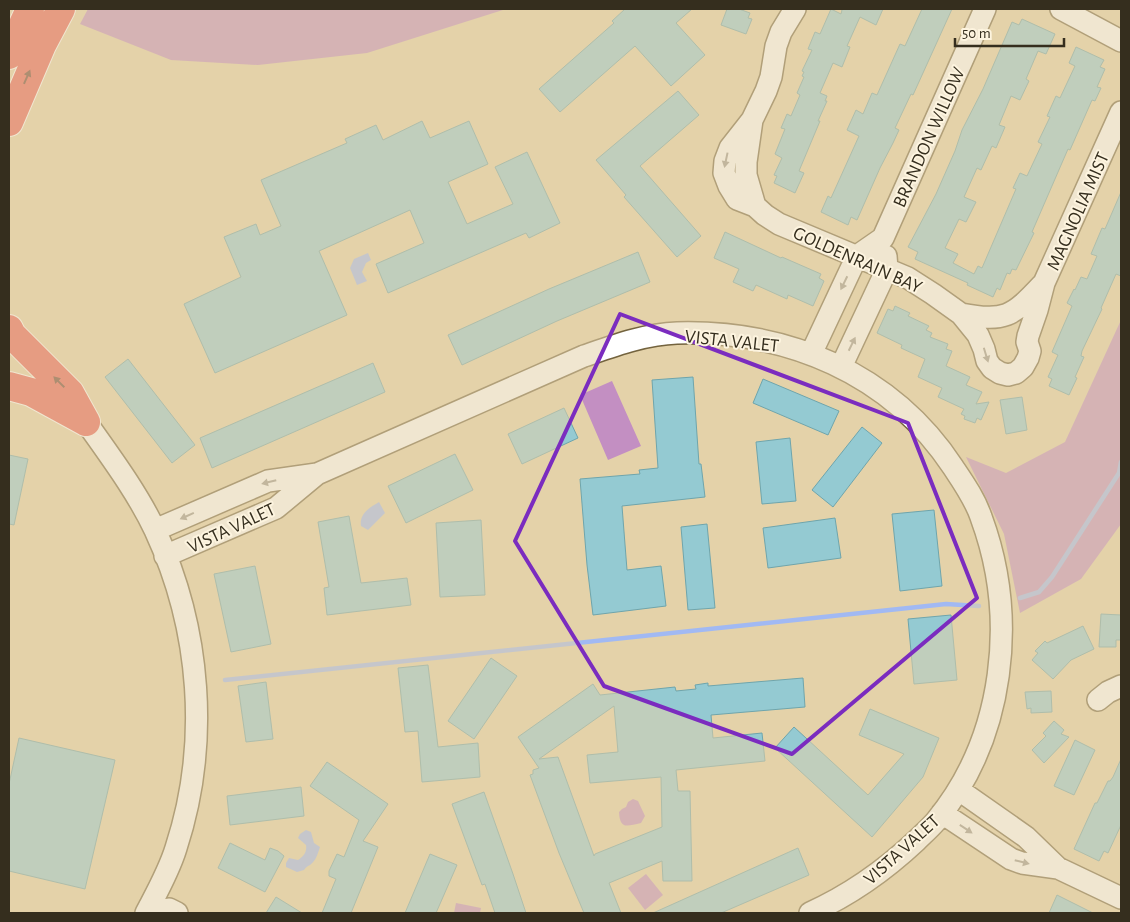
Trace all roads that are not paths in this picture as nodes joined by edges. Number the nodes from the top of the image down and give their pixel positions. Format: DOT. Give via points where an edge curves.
graph roads {
  1 [pos="30,9"];
  2 [pos="795,9"];
  3 [pos="985,9"];
  4 [pos="1061,9"];
  5 [pos="59,12"];
  6 [pos="1121,41"];
  7 [pos="9,55"];
  8 [pos="1121,112"];
  9 [pos="9,122"];
  10 [pos="883,238"];
  11 [pos="857,256"];
  12 [pos="888,269"];
  13 [pos="1044,283"];
  14 [pos="832,307"];
  15 [pos="961,314"];
  16 [pos="863,322"];
  17 [pos="9,329"];
  18 [pos="811,354"];
  19 [pos="841,367"];
  20 [pos="9,386"];
  21 [pos="86,422"];
  22 [pos="318,474"];
  23 [pos="155,530"];
  24 [pos="165,556"];
  25 [pos="1121,686"];
  26 [pos="1098,700"];
  27 [pos="959,790"];
  28 [pos="942,813"];
  29 [pos="1006,824"];
  30 [pos="991,845"];
  31 [pos="1058,868"];
  32 [pos="1121,898"];
  33 [pos="147,913"];
  34 [pos="177,913"];
  35 [pos="810,913"];
  36 [pos="1114,913"];
  1 -- 7 [label="highway"];
  2 -- 11 [label="street, GOLDENRAIN BAY" via="781,32 771,77 752,120 746,175 755,206 765,215 779,224"];
  3 -- 10 [label="street, BRANDON WILLOW"];
  4 -- 6 [label="street"];
  9 -- 5 [label="highway, one-way"];
  8 -- 13 [label="street, MAGNOLIA MIST"];
  10 -- 11 [label="street"];
  10 -- 12 [label="street"];
  11 -- 12 [label="street, GOLDENRAIN BAY"];
  11 -- 14 [label="street, one-way"];
  12 -- 15 [label="street, GOLDENRAIN BAY" via="908,278"];
  12 -- 16 [label="street"];
  13 -- 15 [label="street, MAGNOLIA MIST" via="1025,303 1004,317"];
  15 -- 13 [label="street, MAGNOLIA MIST, one-way" via="978,335 992,368 1008,375 1016,373 1028,358 1028,336"];
  14 -- 16 [label="street"];
  14 -- 18 [label="street"];
  19 -- 16 [label="street, one-way"];
  21 -- 17 [label="highway, one-way" via="70,393"];
  18 -- 19 [label="street, VISTA VALET"];
  18 -- 22 [label="street, VISTA VALET" via="729,336 676,333 644,338 584,356"];
  19 -- 27 [label="street, VISTA VALET" via="887,396 941,449 981,515 990,544 1001,604 1000,668 987,728"];
  20 -- 21 [label="highway" via="31,392"];
  21 -- 23 [label="street"];
  22 -- 23 [label="street, VISTA VALET, one-way" via="268,481"];
  22 -- 24 [label="street, VISTA VALET" via="276,508"];
  23 -- 24 [label="street"];
  24 -- 33 [label="street" via="184,608 193,657 196,735 194,769 176,849"];
  25 -- 26 [label="street"];
  27 -- 28 [label="street, VISTA VALET"];
  27 -- 29 [label="street"];
  28 -- 30 [label="street, one-way"];
  28 -- 35 [label="street, VISTA VALET" via="884,870 857,889"];
  29 -- 30 [label="street"];
  29 -- 31 [label="street" via="1026,837"];
  30 -- 31 [label="street, one-way" via="1022,863"];
  31 -- 32 [label="street"];
  32 -- 36 [label="street"];
  33 -- 34 [label="street" via="169,909"];
}
